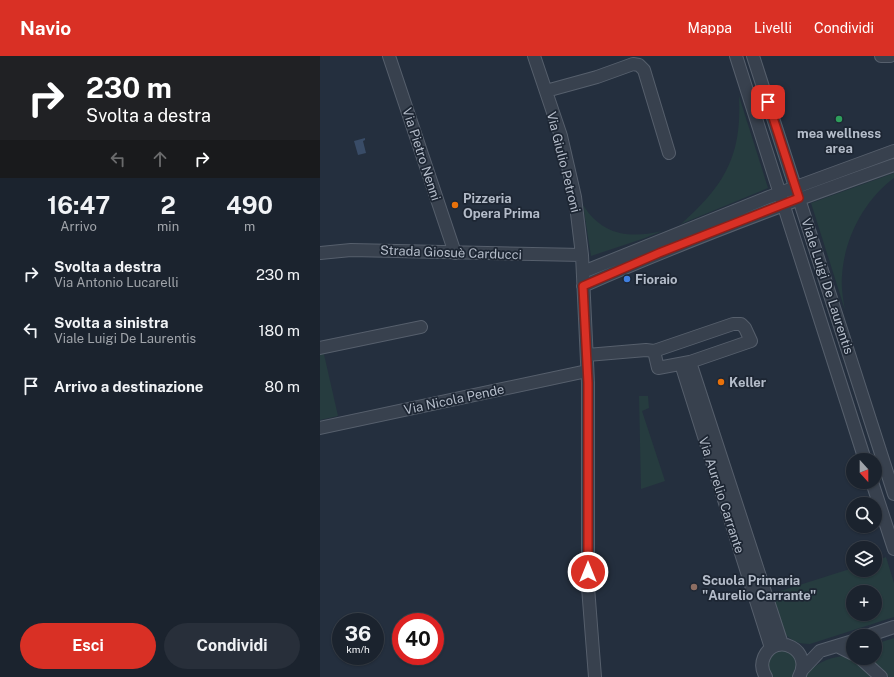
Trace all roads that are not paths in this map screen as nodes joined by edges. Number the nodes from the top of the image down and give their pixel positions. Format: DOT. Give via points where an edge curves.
graph roads {
  1 [pos="389,56"];
  2 [pos="534,56"];
  3 [pos="736,56"];
  4 [pos="753,56"];
  5 [pos="880,56"];
  6 [pos="890,56"];
  7 [pos="546,91"];
  8 [pos="894,151"];
  9 [pos="669,153"];
  10 [pos="894,165"];
  11 [pos="780,192"];
  12 [pos="798,193"];
  13 [pos="784,204"];
  14 [pos="320,253"];
  15 [pos="455,253"];
  16 [pos="582,255"];
  17 [pos="583,272"];
  18 [pos="583,286"];
  19 [pos="421,327"];
  20 [pos="320,348"];
  21 [pos="654,351"];
  22 [pos="587,355"];
  23 [pos="686,363"];
  24 [pos="587,372"];
  25 [pos="320,428"];
  26 [pos="863,453"];
  27 [pos="874,489"];
  28 [pos="894,494"];
  29 [pos="894,549"];
  30 [pos="894,627"];
  31 [pos="882,631"];
  32 [pos="846,643"];
  33 [pos="776,646"];
  34 [pos="837,646"];
  35 [pos="794,648"];
  36 [pos="846,650"];
  37 [pos="820,651"];
  38 [pos="868,665"];
  39 [pos="800,674"];
  40 [pos="595,677"];
  41 [pos="766,677"];
  42 [pos="881,677"];
  1 -- 15 [label="street, Via Pietro Nenni"];
  2 -- 7 [label="street, Via Giulio Petroni"];
  3 -- 11 [label="street, Viale Luigi De Laurentis"];
  4 -- 12 [label="street, Viale Luigi De Laurentis"];
  5 -- 6 [label="street"];
  7 -- 9 [label="street" via="633,64 639,65 644,70"];
  7 -- 16 [label="street, Via Giulio Petroni" via="575,197"];
  8 -- 12 [label="street"];
  10 -- 12 [label="street"];
  11 -- 12 [label="street"];
  11 -- 13 [label="street, Viale Luigi De Laurentis"];
  11 -- 17 [label="street"];
  12 -- 13 [label="street"];
  12 -- 28 [label="street, Viale Luigi De Laurentis"];
  13 -- 18 [label="street"];
  13 -- 26 [label="street, Viale Luigi De Laurentis"];
  14 -- 15 [label="street, Strada Giosuè Carducci" via="350,250"];
  15 -- 16 [label="street, Strada Giosuè Carducci"];
  16 -- 17 [label="street, Via Giulio Petroni"];
  17 -- 18 [label="street, Via Giulio Petroni"];
  18 -- 22 [label="street, Via Giulio Petroni"];
  19 -- 20 [label="street"];
  21 -- 22 [label="street"];
  21 -- 23 [label="street" via="658,368"];
  21 -- 23 [label="street" via="733,324 741,324 751,341"];
  22 -- 24 [label="street, Via Giulio Petroni"];
  23 -- 33 [label="street, Via Aurelio Carrante"];
  24 -- 25 [label="street, Via Nicola Pende"];
  24 -- 40 [label="street, Via Giulio Petroni" via="588,587"];
  27 -- 29 [label="street"];
  30 -- 31 [label="street"];
  32 -- 34 [label="street"];
  33 -- 35 [label="street" via="788,645"];
  33 -- 41 [label="street" via="766,652 762,664"];
  34 -- 36 [label="street"];
  34 -- 37 [label="street"];
  35 -- 37 [label="street"];
  35 -- 39 [label="street" via="803,663"];
  37 -- 39 [label="street"];
  38 -- 42 [label="street"];
}
